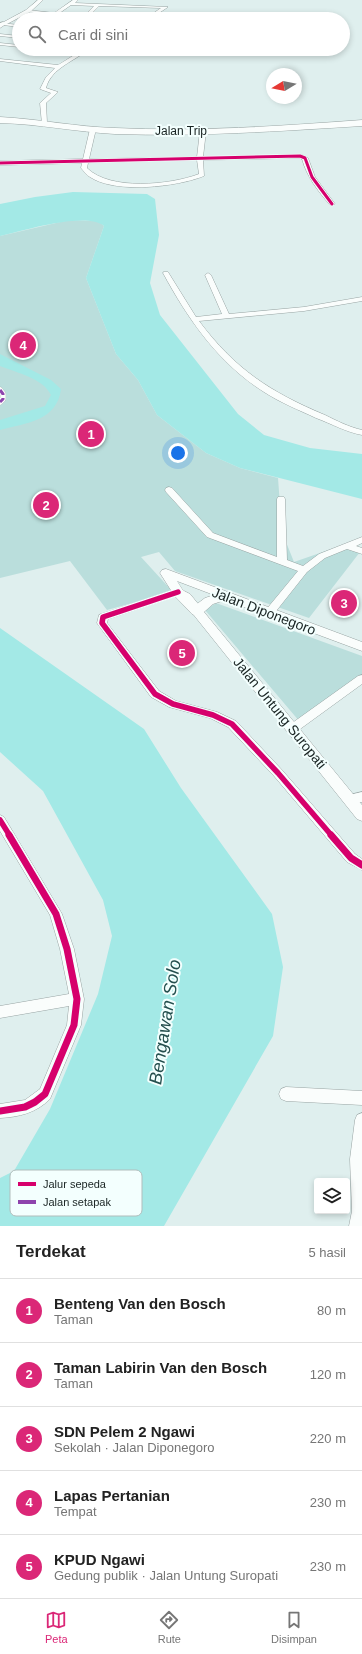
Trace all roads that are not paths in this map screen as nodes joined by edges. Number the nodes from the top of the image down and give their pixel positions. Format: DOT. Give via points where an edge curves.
graph roads {
  1 [pos="42,0"];
  2 [pos="76,0"];
  3 [pos="70,4"];
  4 [pos="98,5"];
  5 [pos="28,11"];
  6 [pos="37,12"];
  7 [pos="58,12"];
  8 [pos="90,12"];
  9 [pos="158,12"];
  10 [pos="12,20"];
  11 [pos="2,25"];
  12 [pos="12,26"];
  13 [pos="0,35"];
  14 [pos="12,36"];
  15 [pos="0,44"];
  16 [pos="12,45"];
  17 [pos="76,56"];
  18 [pos="0,60"];
  19 [pos="60,66"];
  20 [pos="0,120"];
  21 [pos="44,123"];
  22 [pos="362,123"];
  23 [pos="93,130"];
  24 [pos="203,131"];
  25 [pos="200,158"];
  26 [pos="85,160"];
  27 [pos="0,163"];
  28 [pos="332,204"];
  29 [pos="166,273"];
  30 [pos="208,275"];
  31 [pos="362,299"];
  32 [pos="226,316"];
  33 [pos="193,319"];
  34 [pos="0,390"];
  35 [pos="0,402"];
  36 [pos="362,433"];
  37 [pos="169,490"];
  38 [pos="281,499"];
  39 [pos="362,540"];
  40 [pos="346,546"];
  41 [pos="362,551"];
  42 [pos="282,561"];
  43 [pos="304,570"];
  44 [pos="166,573"];
  45 [pos="178,592"];
  46 [pos="224,596"];
  47 [pos="197,611"];
  48 [pos="269,613"];
  49 [pos="362,647"];
  50 [pos="362,679"];
  51 [pos="292,728"];
  52 [pos="362,797"];
  53 [pos="349,799"];
  54 [pos="362,815"];
  55 [pos="0,820"];
  56 [pos="362,865"];
  57 [pos="77,999"];
  58 [pos="0,1012"];
  59 [pos="286,1094"];
  60 [pos="362,1098"];
  61 [pos="0,1110"];
  62 [pos="362,1120"];
  63 [pos="360,1216"];
  1 -- 5 [label="street"];
  2 -- 3 [label="street"];
  3 -- 4 [label="street"];
  3 -- 7 [label="street"];
  4 -- 8 [label="street"];
  4 -- 9 [label="street" via="166,7"];
  5 -- 6 [label="street"];
  10 -- 11 [label="street"];
  11 -- 12 [label="street"];
  13 -- 14 [label="street"];
  15 -- 16 [label="street"];
  17 -- 19 [label="street"];
  18 -- 19 [label="street"];
  19 -- 21 [label="street" via="42,88 55,92 43,102"];
  20 -- 21 [label="highway, Jalan Trip"];
  21 -- 23 [label="highway, Jalan Trip"];
  22 -- 24 [label="highway, Jalan Trip"];
  23 -- 24 [label="highway, Jalan Trip"];
  23 -- 26 [label="street"];
  24 -- 25 [label="street"];
  25 -- 26 [label="street"];
  25 -- 26 [label="street" via="202,175 181,182 157,184 101,181 84,170"];
  25 -- 28 [label="street" via="303,156 320,190"];
  26 -- 27 [label="street"];
  29 -- 33 [label="street"];
  30 -- 32 [label="street"];
  31 -- 32 [label="street" via="304,309"];
  32 -- 33 [label="street"];
  33 -- 36 [label="street" via="223,354 256,384 285,400"];
  34 -- 35 [label="street" via="3,394"];
  37 -- 42 [label="street" via="210,535"];
  38 -- 42 [label="street"];
  39 -- 40 [label="street"];
  40 -- 41 [label="street"];
  40 -- 43 [label="street" via="322,556"];
  42 -- 43 [label="street"];
  43 -- 48 [label="street"];
  44 -- 45 [label="street, Jalan Untung Suropati"];
  44 -- 46 [label="street, Jalan Diponegoro"];
  45 -- 47 [label="main road, Jalan Untung Suropati"];
  45 -- 56 [label="street" via="103,617 102,623 154,694 167,701 213,714 232,724 351,858"];
  46 -- 47 [label="street" via="209,601"];
  46 -- 48 [label="street, Jalan Diponegoro"];
  47 -- 51 [label="street, Jalan Untung Suropati"];
  48 -- 49 [label="street, Jalan Diponegoro"];
  50 -- 51 [label="street"];
  51 -- 53 [label="street, Jalan Untung Suropati"];
  52 -- 53 [label="street"];
  53 -- 54 [label="street, Jalan Untung Suropati"];
  55 -- 57 [label="street" via="56,914 67,949"];
  57 -- 58 [label="street"];
  57 -- 61 [label="street" via="74,1025 45,1094 40,1101 25,1108"];
  59 -- 60 [label="street"];
  62 -- 63 [label="street" via="358,1159"];
}
